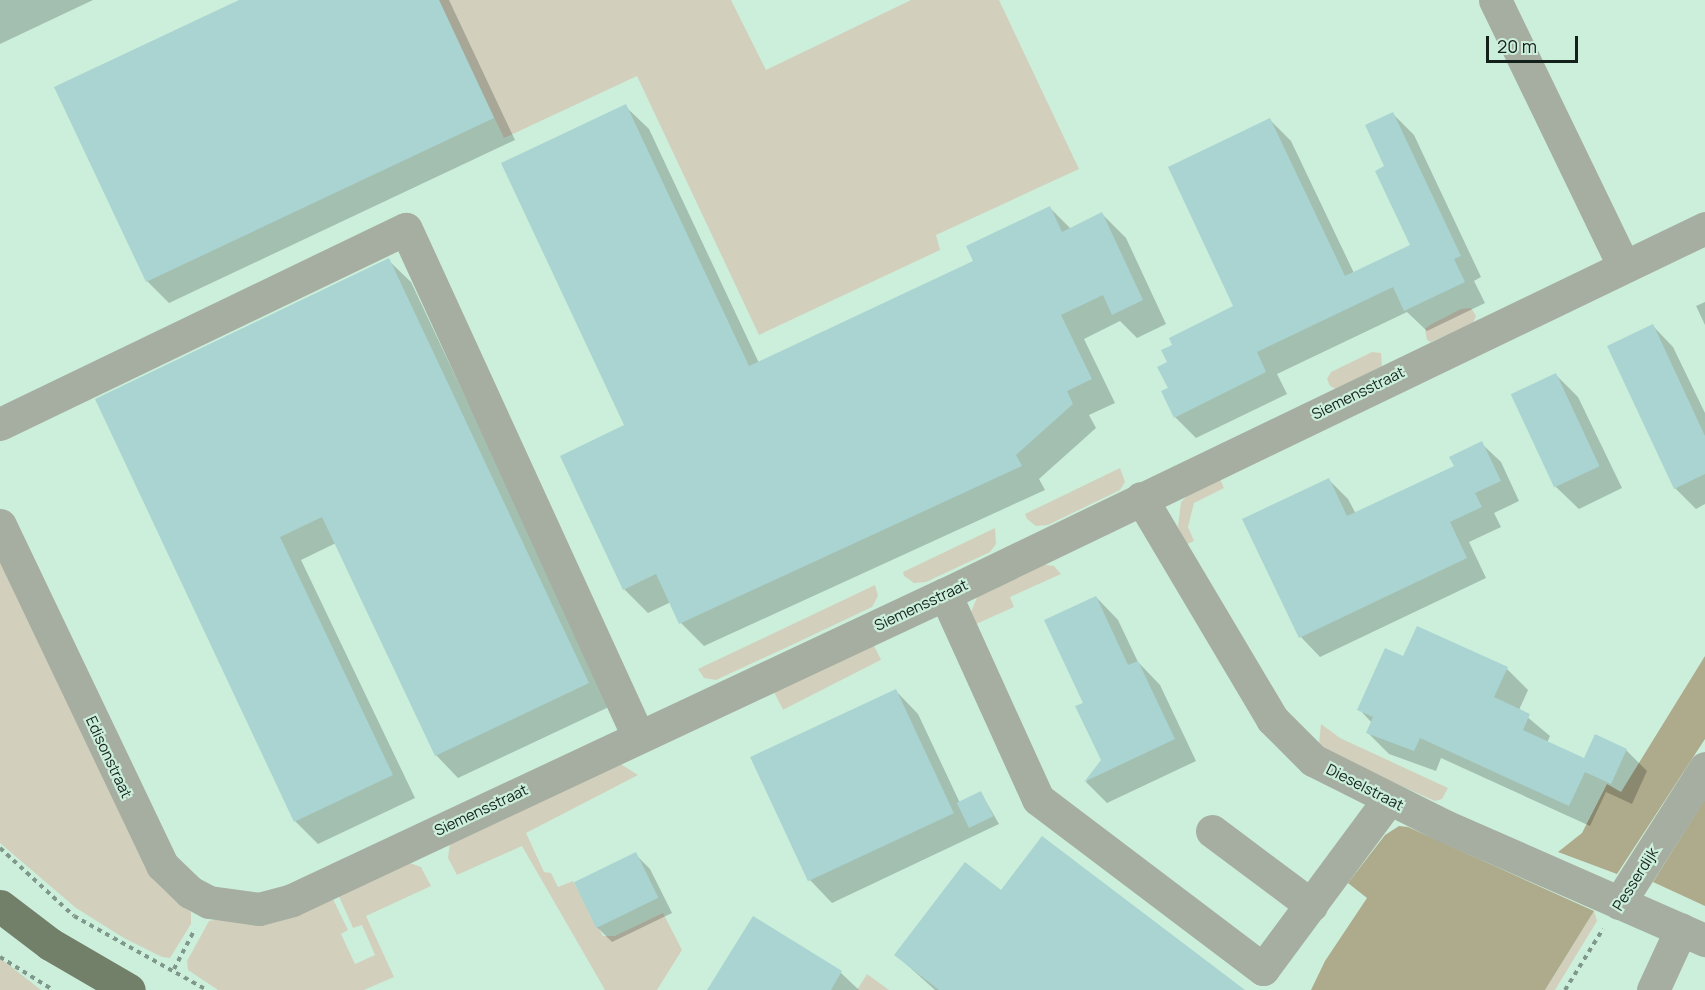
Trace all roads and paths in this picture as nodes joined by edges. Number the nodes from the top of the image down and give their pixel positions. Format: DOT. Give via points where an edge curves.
graph roads {
  1 [pos="1495,0"];
  2 [pos="1705,228"];
  3 [pos="1623,265"];
  4 [pos="0,424"];
  5 [pos="1141,498"];
  6 [pos="0,525"];
  7 [pos="945,594"];
  8 [pos="638,736"];
  9 [pos="1705,768"];
  10 [pos="1388,800"];
  11 [pos="1212,831"];
  12 [pos="0,848"];
  13 [pos="209,902"];
  14 [pos="1619,903"];
  15 [pos="1311,905"];
  16 [pos="0,906"];
  17 [pos="1693,935"];
  18 [pos="0,957"];
  19 [pos="174,969"];
  20 [pos="53,990"];
  21 [pos="129,990"];
  22 [pos="207,990"];
  23 [pos="1565,990"];
  24 [pos="1653,990"];
  1 -- 3 [label="street"];
  2 -- 3 [label="street, Siemensstraat"];
  3 -- 5 [label="street, Siemensstraat"];
  4 -- 8 [label="street" via="406,228"];
  5 -- 7 [label="street, Siemensstraat"];
  5 -- 10 [label="street, Dieselstraat" via="1272,719 1313,760"];
  6 -- 13 [label="street, Edisonstraat" via="154,851 174,879"];
  7 -- 8 [label="street, Siemensstraat"];
  7 -- 15 [label="street" via="1038,799 1263,969"];
  8 -- 13 [label="street, Siemensstraat" via="292,900 250,909"];
  9 -- 14 [label="street, Pesserdijk"];
  10 -- 14 [label="street, Dieselstraat"];
  10 -- 15 [label="street"];
  11 -- 15 [label="street"];
  12 -- 19 [label="path" via="74,916"];
  13 -- 19 [label="path"];
  14 -- 17 [label="street, Dieselstraat"];
  14 -- 23 [label="path, Pesserdijk"];
  16 -- 21 [label="main road" via="50,944"];
  17 -- 24 [label="street"];
  18 -- 20 [label="path"];
  19 -- 22 [label="path"];
}
